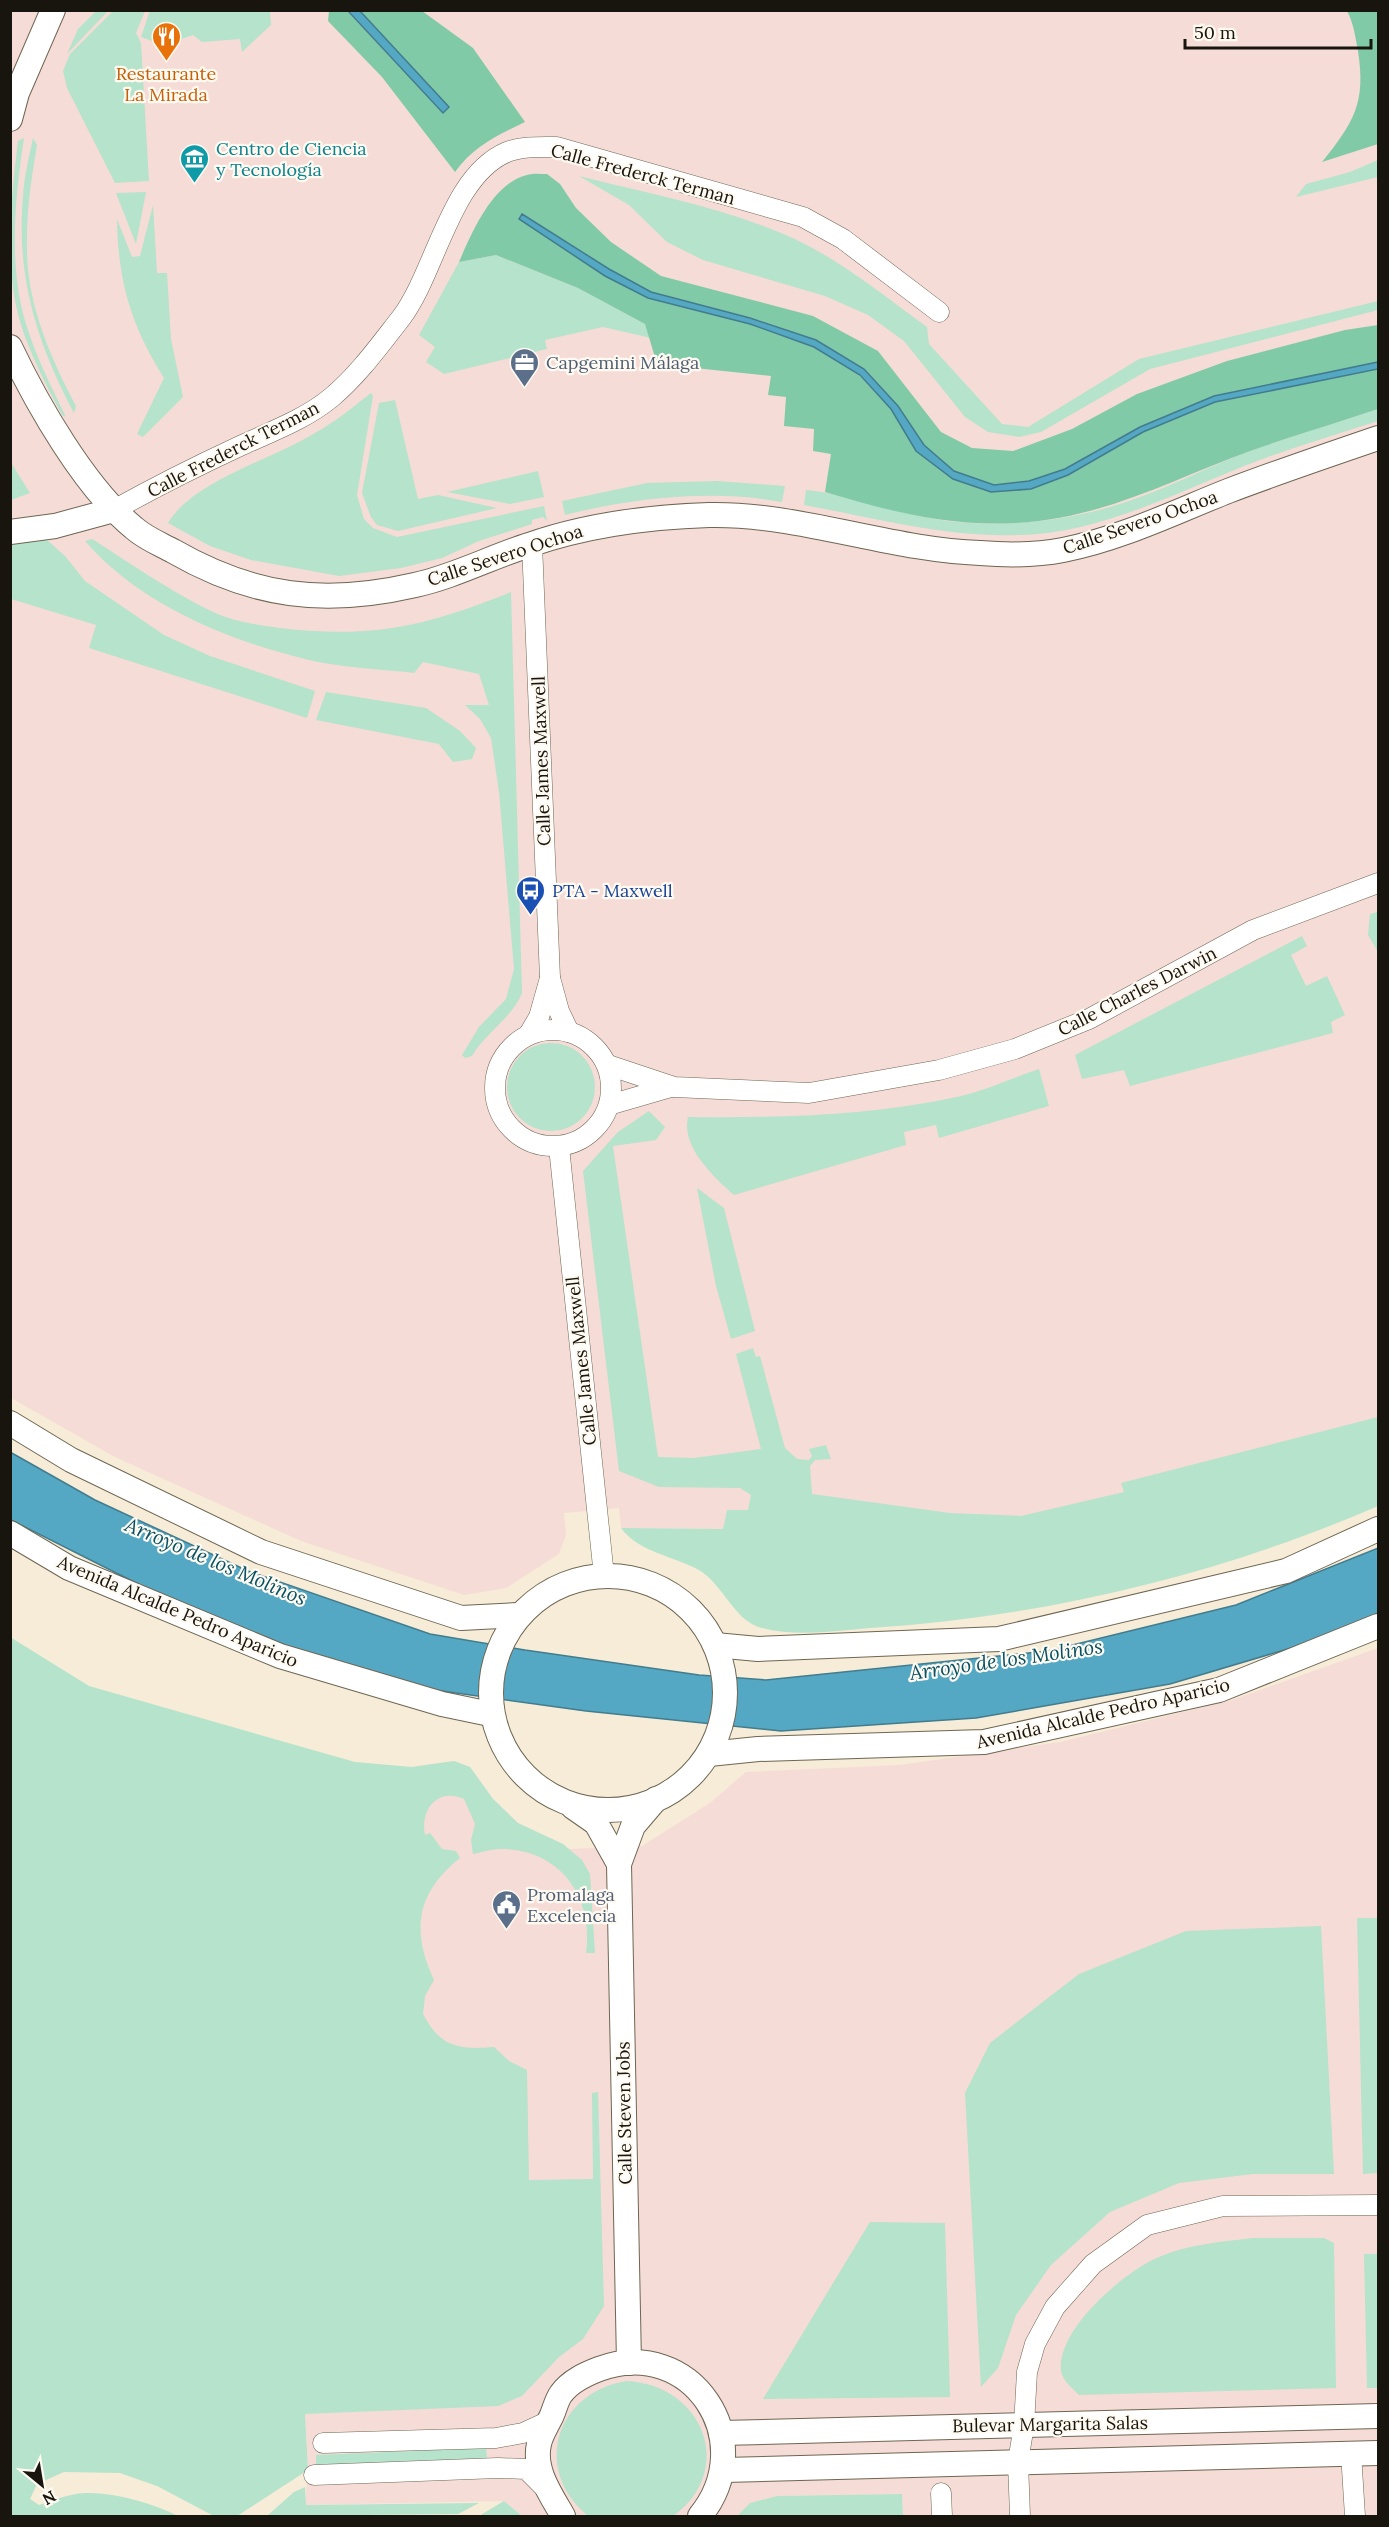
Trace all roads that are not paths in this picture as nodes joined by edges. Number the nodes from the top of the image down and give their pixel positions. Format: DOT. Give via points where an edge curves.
graph roads {
  1 [pos="53,10"];
  2 [pos="10,119"];
  3 [pos="939,312"];
  4 [pos="10,347"];
  5 [pos="1378,438"];
  6 [pos="114,510"];
  7 [pos="10,532"];
  8 [pos="532,544"];
  9 [pos="1378,883"];
  10 [pos="550,978"];
  11 [pos="569,1032"];
  12 [pos="529,1035"];
  13 [pos="608,1065"];
  14 [pos="674,1087"];
  15 [pos="609,1105"];
  16 [pos="559,1147"];
  17 [pos="10,1423"];
  18 [pos="1378,1528"];
  19 [pos="10,1533"];
  20 [pos="604,1576"];
  21 [pos="518,1615"];
  22 [pos="1378,1626"];
  23 [pos="715,1645"];
  24 [pos="490,1714"];
  25 [pos="709,1754"];
  26 [pos="656,1799"];
  27 [pos="573,1807"];
  28 [pos="619,1864"];
  29 [pos="1378,2205"];
  30 [pos="629,2363"];
  31 [pos="1378,2416"];
  32 [pos="549,2421"];
  33 [pos="1024,2425"];
  34 [pos="722,2433"];
  35 [pos="323,2443"];
  36 [pos="1378,2452"];
  37 [pos="1351,2453"];
  38 [pos="1018,2462"];
  39 [pos="724,2470"];
  40 [pos="314,2475"];
  41 [pos="550,2493"];
  42 [pos="941,2493"];
  43 [pos="563,2517"];
  44 [pos="700,2517"];
  45 [pos="942,2517"];
  46 [pos="1020,2517"];
  47 [pos="1355,2517"];
  1 -- 2 [label="street" via="17,93"];
  3 -- 6 [label="street, Calle Frederck Terman" via="843,238 803,218 557,147 507,152 483,170 463,195 408,308 359,372 330,399"];
  4 -- 6 [label="street, Calle Severo Ochoa" via="32,393 69,451"];
  5 -- 8 [label="street, Calle Severo Ochoa" via="1061,551 978,554 794,523 711,515 594,526"];
  6 -- 7 [label="street" via="55,526"];
  6 -- 8 [label="street, Calle Severo Ochoa" via="136,531 209,572 248,586 296,596 355,594 416,585"];
  8 -- 10 [label="street, Calle James Maxwell"];
  9 -- 14 [label="street, Calle Charles Darwin" via="1253,930 1089,1019 1014,1049 939,1070 809,1093"];
  10 -- 11 [label="street, Calle James Maxwell"];
  10 -- 12 [label="street, Calle James Maxwell" via="539,1017"];
  11 -- 12 [label="street" via="552,1029"];
  11 -- 13 [label="street" via="585,1039"];
  12 -- 16 [label="street" via="510,1048 497,1068 494,1092 500,1114 514,1133 535,1144"];
  13 -- 14 [label="street, Calle Charles Darwin"];
  13 -- 15 [label="street" via="612,1082"];
  14 -- 15 [label="street, Calle Charles Darwin"];
  15 -- 16 [label="street" via="598,1125 581,1140"];
  16 -- 20 [label="street, Calle James Maxwell"];
  17 -- 21 [label="street" via="70,1460 261,1552 461,1618"];
  18 -- 23 [label="street" via="1286,1571 999,1639 758,1648"];
  19 -- 24 [label="street, Avenida Alcalde Pedro Aparicio" via="69,1568 280,1656 442,1704"];
  20 -- 21 [label="street" via="591,1575 545,1592"];
  20 -- 23 [label="street" via="638,1578 683,1601 711,1633"];
  21 -- 24 [label="street" via="489,1680"];
  22 -- 25 [label="street, Avenida Alcalde Pedro Aparicio" via="1219,1690 984,1742"];
  23 -- 25 [label="street" via="726,1677 725,1713"];
  24 -- 27 [label="street" via="502,1745 521,1775 544,1794"];
  25 -- 26 [label="street" via="689,1779"];
  26 -- 27 [label="street" via="618,1811"];
  26 -- 28 [label="street, Calle Steven Jobs" via="633,1826"];
  27 -- 28 [label="street, Calle Steven Jobs" via="596,1823"];
  28 -- 30 [label="street, Calle Steven Jobs"];
  29 -- 33 [label="street" via="1223,2206 1147,2225 1093,2264 1055,2307 1035,2344 1027,2372"];
  30 -- 32 [label="street" via="619,2362 583,2375 561,2393"];
  30 -- 34 [label="street" via="656,2364 691,2382 713,2408"];
  31 -- 33 [label="street, Bulevar Margarita Salas"];
  32 -- 35 [label="street" via="523,2433 496,2438"];
  32 -- 41 [label="street" via="539,2444 540,2472"];
  33 -- 34 [label="street, Bulevar Margarita Salas"];
  33 -- 38 [label="street"];
  34 -- 39 [label="street"];
  36 -- 37 [label="street, Bulevar Margarita Salas"];
  37 -- 38 [label="street, Bulevar Margarita Salas"];
  37 -- 47 [label="street"];
  38 -- 39 [label="street, Bulevar Margarita Salas"];
  38 -- 46 [label="street"];
  39 -- 44 [label="street" via="712,2503"];
  40 -- 41 [label="street" via="526,2469"];
  41 -- 43 [label="street"];
  42 -- 45 [label="street"];
}
